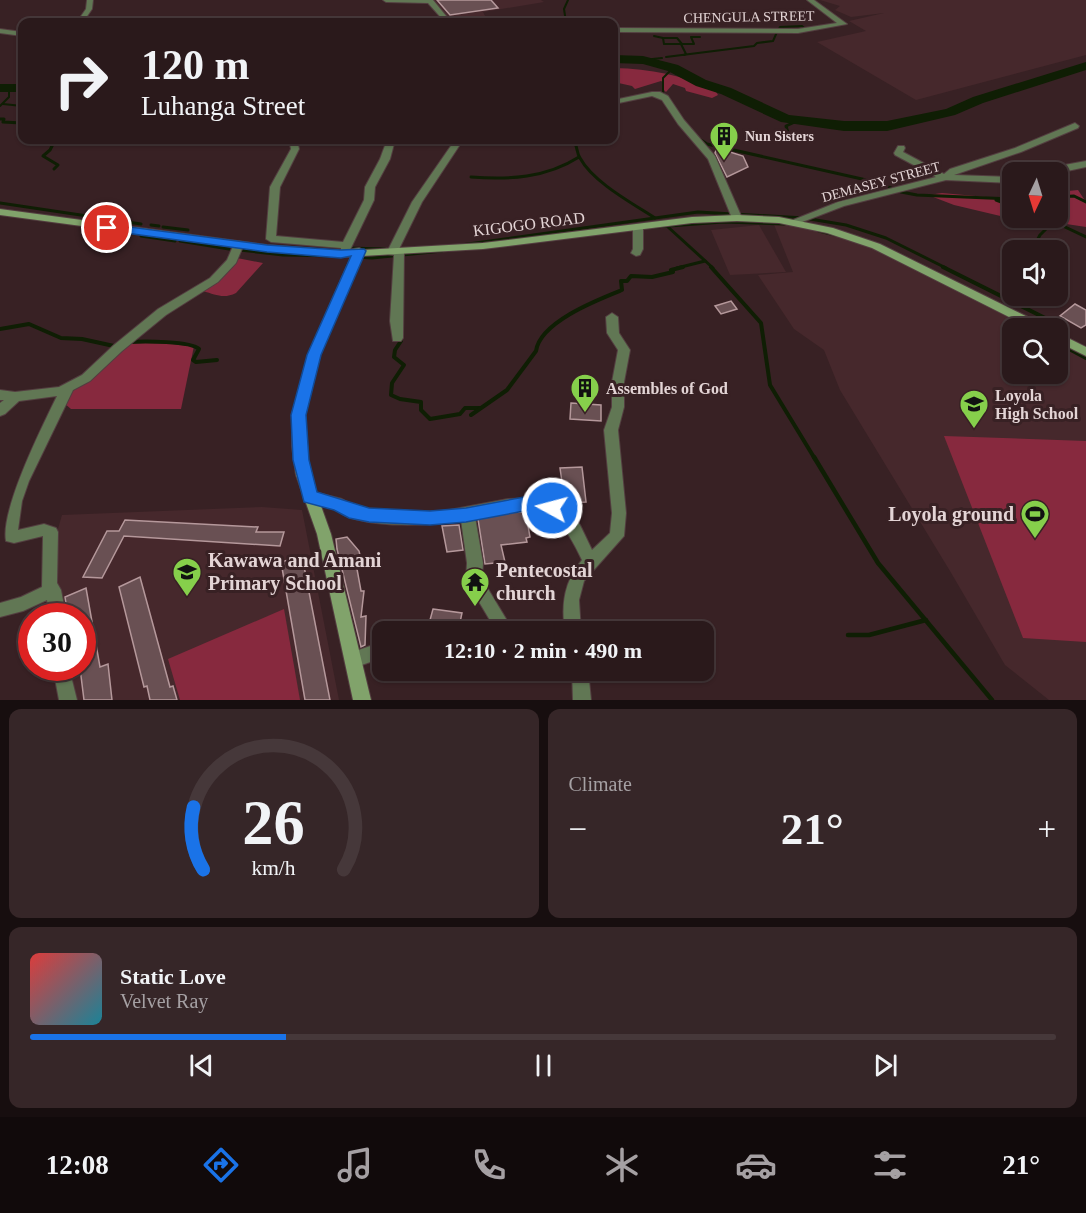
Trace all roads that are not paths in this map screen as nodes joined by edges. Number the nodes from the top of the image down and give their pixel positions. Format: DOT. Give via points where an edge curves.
graph roads {
  1 [pos="90,0"];
  2 [pos="386,0"];
  3 [pos="810,0"];
  4 [pos="428,1"];
  5 [pos="82,18"];
  6 [pos="444,18"];
  7 [pos="618,30"];
  8 [pos="0,31"];
  9 [pos="18,33"];
  10 [pos="618,101"];
  11 [pos="1075,126"];
  12 [pos="295,144"];
  13 [pos="390,144"];
  14 [pos="456,144"];
  15 [pos="900,148"];
  16 [pos="1086,164"];
  17 [pos="1068,167"];
  18 [pos="944,177"];
  19 [pos="1002,180"];
  20 [pos="0,212"];
  21 [pos="737,218"];
  22 [pos="793,222"];
  23 [pos="638,227"];
  24 [pos="239,244"];
  25 [pos="269,244"];
  26 [pos="350,250"];
  27 [pos="396,252"];
  28 [pos="636,254"];
  29 [pos="612,317"];
  30 [pos="1020,318"];
  31 [pos="398,338"];
  32 [pos="1068,342"];
  33 [pos="1086,352"];
  34 [pos="69,385"];
  35 [pos="0,395"];
  36 [pos="15,398"];
  37 [pos="0,411"];
  38 [pos="310,498"];
  39 [pos="466,515"];
  40 [pos="590,561"];
  41 [pos="53,590"];
  42 [pos="56,603"];
  43 [pos="0,610"];
  44 [pos="499,621"];
  45 [pos="571,621"];
  46 [pos="372,652"];
  47 [pos="353,660"];
  48 [pos="64,681"];
  49 [pos="581,681"];
  50 [pos="68,700"];
  51 [pos="362,700"];
  52 [pos="582,700"];
  1 -- 5 [label="street"];
  2 -- 4 [label="street"];
  3 -- 7 [label="street, CHENGULA STREET" via="843,24 798,30"];
  4 -- 6 [label="street"];
  8 -- 9 [label="street"];
  10 -- 21 [label="street" via="652,94 665,98 712,158"];
  11 -- 18 [label="street"];
  12 -- 25 [label="street" via="276,185"];
  13 -- 26 [label="street" via="372,180 369,200"];
  14 -- 27 [label="street" via="417,202"];
  15 -- 18 [label="street" via="898,153"];
  16 -- 17 [label="street"];
  18 -- 19 [label="street, DEMASEY STREET"];
  18 -- 22 [label="street, DEMASEY STREET" via="841,204"];
  20 -- 24 [label="main road, KIGOGO ROAD"];
  21 -- 22 [label="main road, KIGOGO ROAD"];
  21 -- 23 [label="main road, KIGOGO ROAD"];
  22 -- 30 [label="main road, KIGOGO ROAD" via="876,246"];
  23 -- 27 [label="main road, KIGOGO ROAD"];
  23 -- 28 [label="street"];
  24 -- 25 [label="main road, KIGOGO ROAD"];
  24 -- 34 [label="street" via="232,261 214,280 162,312 86,378"];
  25 -- 26 [label="main road, KIGOGO ROAD"];
  26 -- 27 [label="main road, KIGOGO ROAD"];
  26 -- 38 [label="main road" via="298,415 303,475"];
  27 -- 31 [label="street"];
  29 -- 40 [label="street" via="613,333 624,350 618,407 611,430 617,536"];
  32 -- 33 [label="main road"];
  34 -- 36 [label="street" via="61,391"];
  34 -- 41 [label="street" via="28,466 9,526 14,537 51,532 49,585"];
  35 -- 36 [label="street"];
  36 -- 37 [label="street"];
  38 -- 39 [label="street" via="369,515"];
  38 -- 47 [label="main road" via="324,534"];
  39 -- 40 [label="street" via="524,504 552,508 569,520"];
  39 -- 44 [label="street" via="476,563 474,580"];
  40 -- 45 [label="street" via="570,595"];
  41 -- 42 [label="street"];
  41 -- 43 [label="street"];
  46 -- 47 [label="street"];
  47 -- 51 [label="main road"];
  48 -- 50 [label="street"];
  49 -- 52 [label="street"];
}
